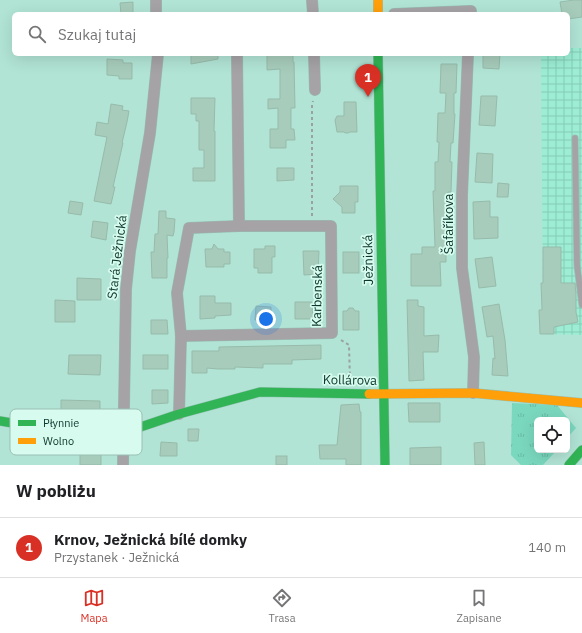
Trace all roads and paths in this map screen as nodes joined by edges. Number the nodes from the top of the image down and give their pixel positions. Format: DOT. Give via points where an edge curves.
graph roads {
  1 [pos="156,0"];
  2 [pos="312,0"];
  3 [pos="378,0"];
  4 [pos="156,12"];
  5 [pos="313,12"];
  6 [pos="378,12"];
  7 [pos="158,56"];
  8 [pos="237,56"];
  9 [pos="314,56"];
  10 [pos="378,56"];
  11 [pos="468,56"];
  12 [pos="315,90"];
  13 [pos="575,138"];
  14 [pos="239,226"];
  15 [pos="312,226"];
  16 [pos="582,305"];
  17 [pos="332,333"];
  18 [pos="181,336"];
  19 [pos="350,393"];
  20 [pos="473,393"];
  21 [pos="383,394"];
  22 [pos="582,403"];
  23 [pos="124,409"];
  24 [pos="179,414"];
  25 [pos="0,421"];
  26 [pos="10,423"];
  27 [pos="142,427"];
  28 [pos="582,450"];
  29 [pos="384,465"];
  30 [pos="568,465"];
  1 -- 4 [label="street"];
  2 -- 5 [label="street"];
  3 -- 6 [label="street"];
  7 -- 23 [label="street, Stará Ježnická" via="150,133 128,266"];
  8 -- 14 [label="street"];
  9 -- 12 [label="street"];
  10 -- 21 [label="street, Ježnická"];
  11 -- 20 [label="street, Šafaříkova" via="462,195 462,268 474,357"];
  12 -- 15 [label="path" via="312,105"];
  13 -- 16 [label="lane" via="577,265"];
  14 -- 15 [label="street, Karbenská"];
  14 -- 18 [label="street, Karbenská" via="189,228 177,293"];
  15 -- 17 [label="street, Karbenská" via="331,226"];
  17 -- 18 [label="street, Karbenská"];
  17 -- 19 [label="path" via="349,346"];
  18 -- 24 [label="street, Karbenská"];
  19 -- 21 [label="street, Kollárova"];
  19 -- 24 [label="street, Kollárova" via="260,392"];
  20 -- 21 [label="street, Kollárova"];
  20 -- 22 [label="street, Kollárova"];
  21 -- 29 [label="street, Ježnická"];
  24 -- 27 [label="street, Kollárova"];
  25 -- 26 [label="street, Kollárova"];
  28 -- 30 [label="street"];
}
